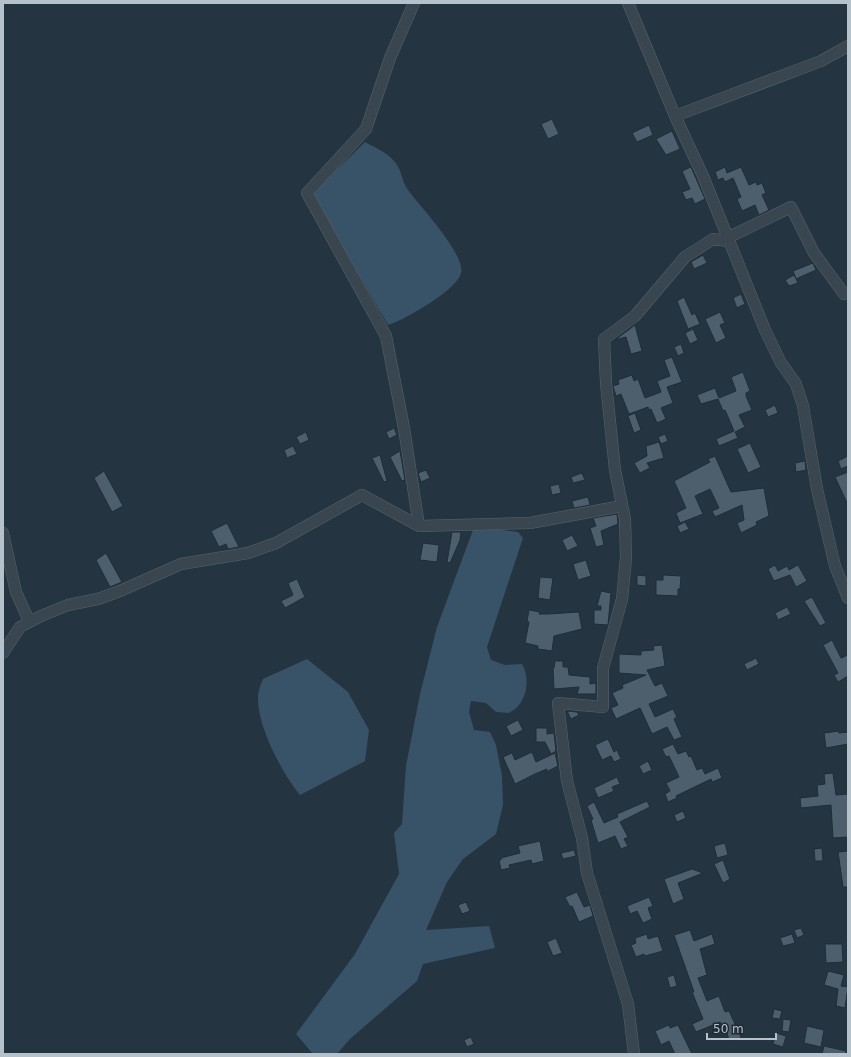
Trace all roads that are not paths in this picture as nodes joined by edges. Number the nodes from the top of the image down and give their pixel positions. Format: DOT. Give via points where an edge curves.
graph roads {
  1 [pos="414,3"];
  2 [pos="628,3"];
  3 [pos="848,46"];
  4 [pos="675,116"];
  5 [pos="728,239"];
  6 [pos="848,293"];
  7 [pos="622,506"];
  8 [pos="419,526"];
  9 [pos="3,533"];
  10 [pos="848,598"];
  11 [pos="29,621"];
  12 [pos="3,653"];
  13 [pos="634,1054"];
  1 -- 8 [label="street" via="390,58 366,129 307,193 386,336"];
  2 -- 4 [label="street"];
  3 -- 4 [label="street" via="821,61"];
  4 -- 5 [label="street"];
  5 -- 6 [label="street" via="791,207 814,253 844,294"];
  5 -- 7 [label="street" via="713,239 685,257 635,316 604,339 615,470"];
  5 -- 10 [label="street" via="781,363 796,384 803,406 817,488 834,558"];
  7 -- 8 [label="street" via="530,523"];
  7 -- 13 [label="street" via="625,572 622,599 603,668 603,707 558,702 567,781 582,838 587,873 628,1004"];
  8 -- 11 [label="street" via="362,495 276,543 248,553 181,564 98,600 68,605"];
  9 -- 11 [label="street" via="16,592"];
  11 -- 12 [label="street" via="20,627"];
}
